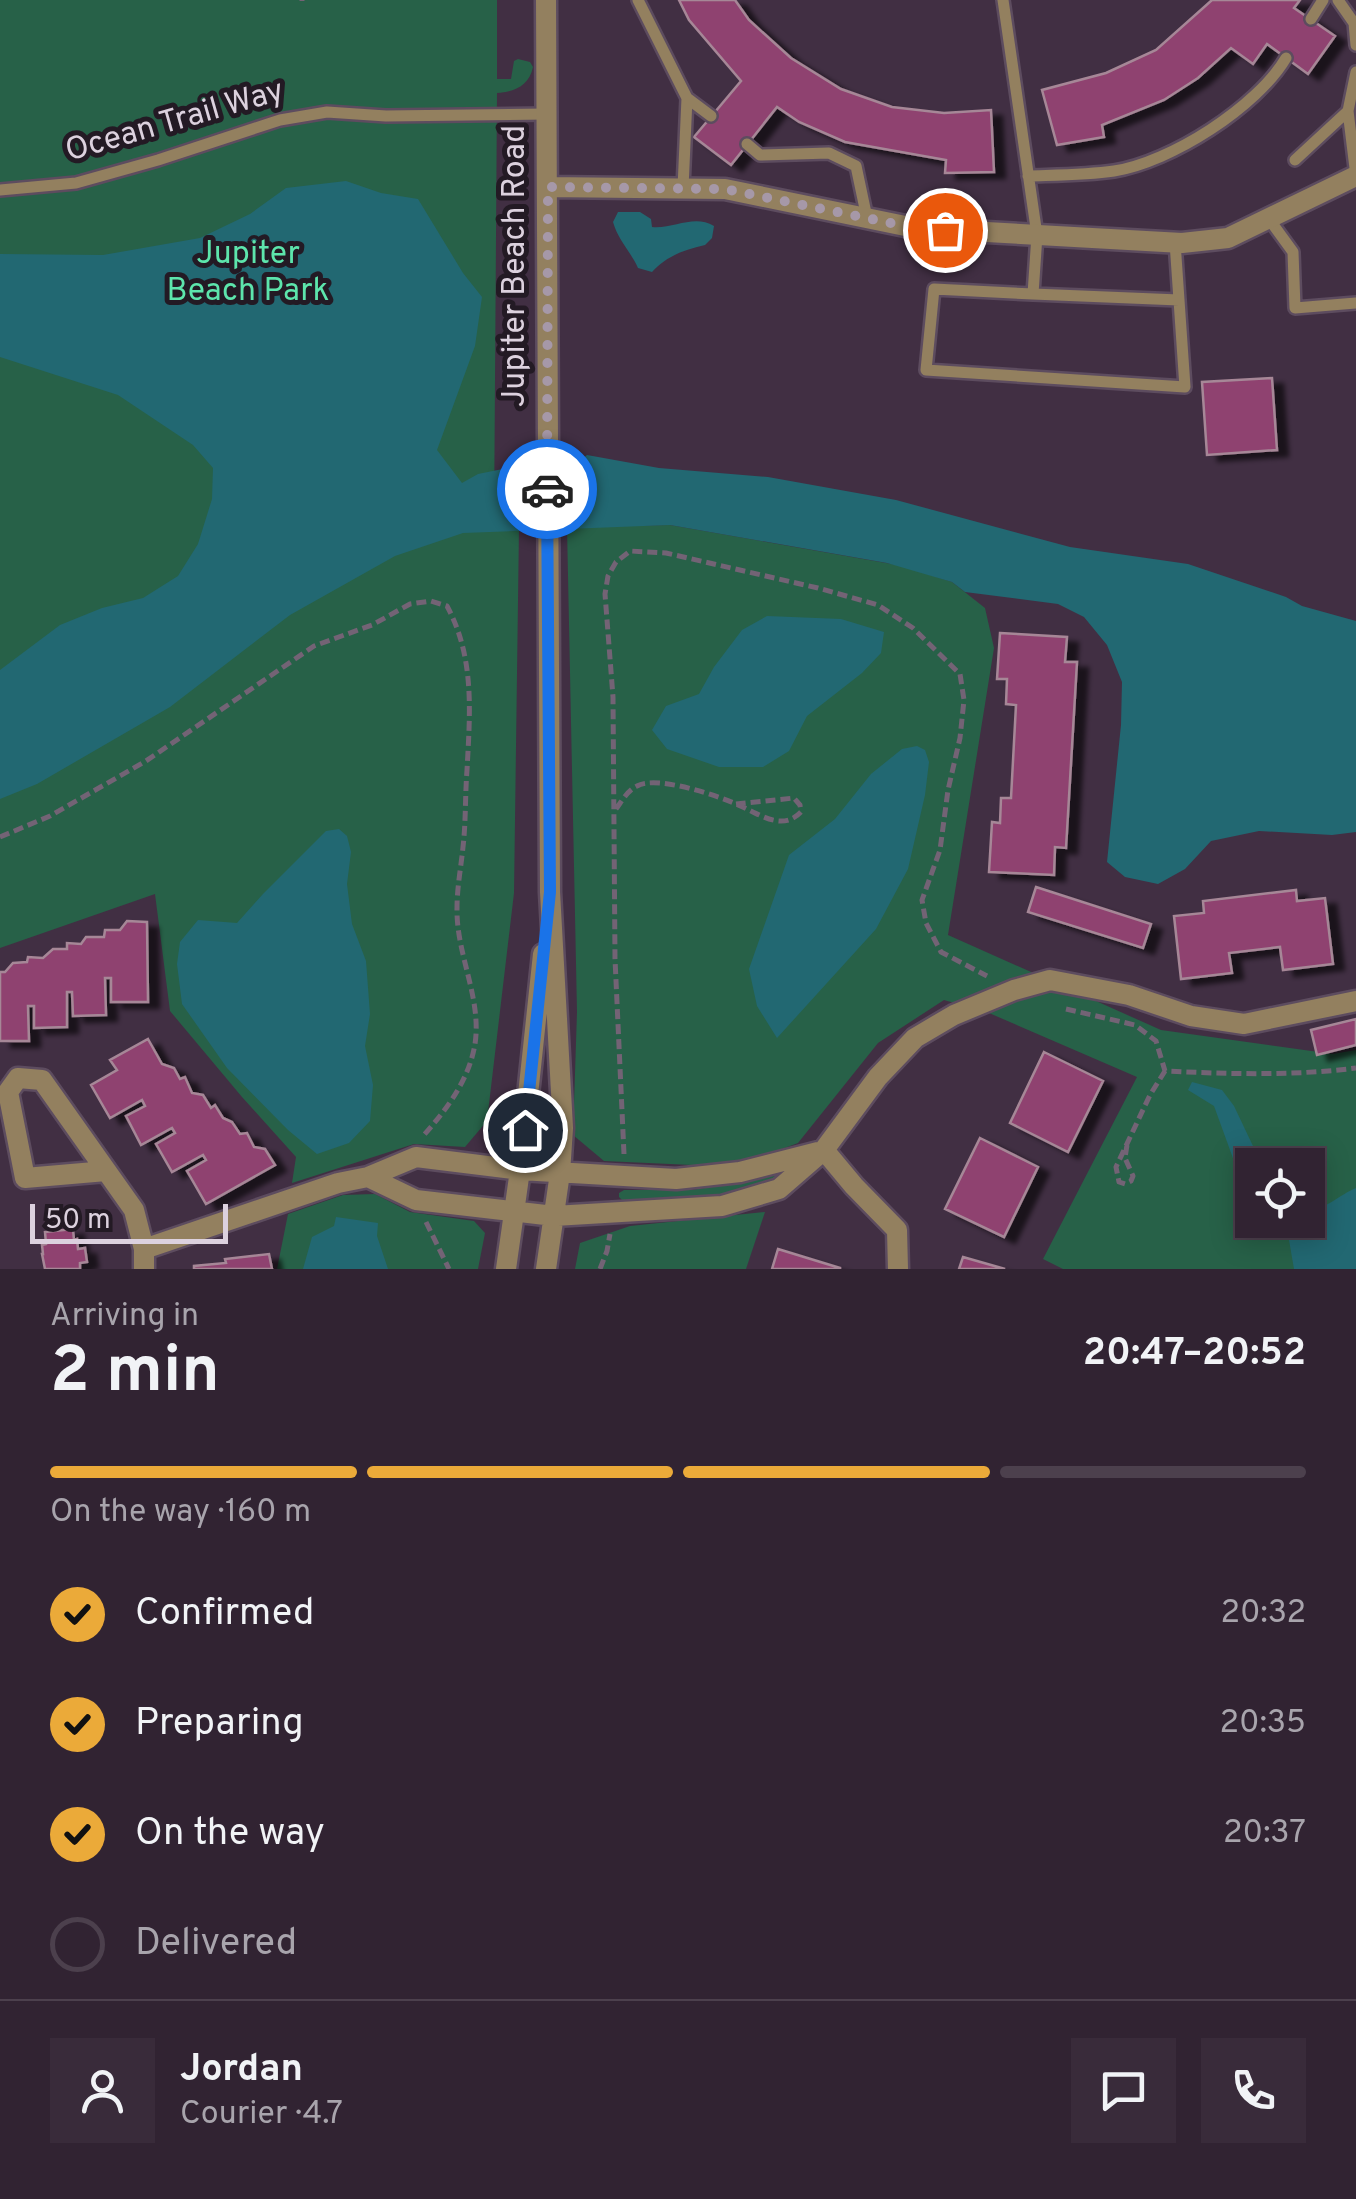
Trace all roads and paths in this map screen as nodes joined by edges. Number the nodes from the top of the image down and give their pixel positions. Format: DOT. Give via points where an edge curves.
graph roads {
  1 [pos="546,0"];
  2 [pos="638,0"];
  3 [pos="1003,0"];
  4 [pos="1324,0"];
  5 [pos="1338,0"];
  6 [pos="1311,20"];
  7 [pos="1356,44"];
  8 [pos="1286,58"];
  9 [pos="1356,72"];
  10 [pos="687,98"];
  11 [pos="1348,110"];
  12 [pos="546,114"];
  13 [pos="710,116"];
  14 [pos="747,144"];
  15 [pos="1295,160"];
  16 [pos="1028,176"];
  17 [pos="1356,176"];
  18 [pos="548,187"];
  19 [pos="683,188"];
  20 [pos="0,190"];
  21 [pos="867,218"];
  22 [pos="1269,219"];
  23 [pos="1037,235"];
  24 [pos="1176,242"];
  25 [pos="1034,294"];
  26 [pos="1179,300"];
  27 [pos="1356,302"];
  28 [pos="736,804"];
  29 [pos="616,810"];
  30 [pos="0,838"];
  31 [pos="550,892"];
  32 [pos="1014,990"];
  33 [pos="1356,1001"];
  34 [pos="1051,1006"];
  35 [pos="1356,1068"];
  36 [pos="1165,1071"];
  37 [pos="1127,1145"];
  38 [pos="824,1150"];
  39 [pos="416,1157"];
  40 [pos="520,1170"];
  41 [pos="106,1171"];
  42 [pos="560,1173"];
  43 [pos="620,1176"];
  44 [pos="368,1177"];
  45 [pos="416,1200"];
  46 [pos="514,1211"];
  47 [pos="613,1213"];
  48 [pos="554,1216"];
  49 [pos="144,1259"];
  50 [pos="449,1269"];
  51 [pos="506,1269"];
  52 [pos="546,1269"];
  53 [pos="600,1269"];
  54 [pos="898,1269"];
  1 -- 12 [label="street, Jupiter Beach Road"];
  2 -- 10 [label="lane"];
  3 -- 16 [label="lane"];
  4 -- 6 [label="lane"];
  5 -- 7 [label="lane" via="1354,23"];
  8 -- 16 [label="lane" via="1219,126 1155,158 1116,170"];
  9 -- 11 [label="lane"];
  10 -- 13 [label="lane"];
  10 -- 19 [label="lane"];
  11 -- 15 [label="lane"];
  11 -- 17 [label="lane"];
  12 -- 18 [label="street, Jupiter Beach Road"];
  12 -- 20 [label="lane, Ocean Trail Way" via="327,112 280,120 76,184"];
  14 -- 21 [label="lane" via="760,155 829,153 856,166"];
  16 -- 23 [label="lane"];
  17 -- 22 [label="street"];
  18 -- 19 [label="street"];
  18 -- 31 [label="street, Jupiter Beach Road"];
  19 -- 21 [label="street" via="725,189"];
  21 -- 23 [label="street" via="915,228"];
  22 -- 24 [label="street" via="1228,238"];
  22 -- 27 [label="lane" via="1293,252 1294,308"];
  23 -- 24 [label="street"];
  23 -- 25 [label="lane"];
  24 -- 26 [label="lane"];
  25 -- 26 [label="lane"];
  25 -- 26 [label="lane" via="934,290 926,370 1185,387"];
  28 -- 28 [label="path" via="794,798 801,812 779,822"];
  28 -- 29 [label="path" via="658,782 639,784"];
  29 -- 32 [label="path" via="605,594 616,562 630,551 666,553 878,605 960,674 964,700 940,850 922,900 926,922 941,952"];
  29 -- 43 [label="path" via="625,1148"];
  30 -- 39 [label="path" via="146,761 314,646 410,604 446,606 460,630 468,672 456,910 476,1028 462,1084 418,1141"];
  31 -- 40 [label="street, Jupiter Beach Road"];
  31 -- 42 [label="street, Jupiter Beach Road"];
  32 -- 33 [label="street" via="1050,980 1244,1024"];
  32 -- 38 [label="street" via="915,1038"];
  34 -- 36 [label="path" via="1134,1026 1156,1041"];
  35 -- 36 [label="path"];
  36 -- 37 [label="path"];
  37 -- 37 [label="path" via="1116,1167 1125,1184 1133,1176"];
  38 -- 43 [label="street" via="740,1172"];
  38 -- 47 [label="street" via="779,1189 722,1206"];
  38 -- 54 [label="street" via="898,1230"];
  39 -- 40 [label="street"];
  39 -- 44 [label="street"];
  40 -- 42 [label="street"];
  40 -- 46 [label="street, Jupiter Beach Road"];
  41 -- 41 [label="street" via="25,1178 8,1092 18,1078 42,1080"];
  41 -- 49 [label="street" via="134,1210"];
  42 -- 43 [label="street"];
  42 -- 48 [label="street, Jupiter Beach Road"];
  44 -- 45 [label="street"];
  44 -- 49 [label="street" via="338,1182"];
  45 -- 46 [label="street"];
  45 -- 50 [label="path"];
  46 -- 48 [label="street"];
  46 -- 51 [label="street, Jupiter Beach Road"];
  47 -- 48 [label="street"];
  47 -- 53 [label="path"];
  48 -- 52 [label="street, Jupiter Beach Road"];
}
